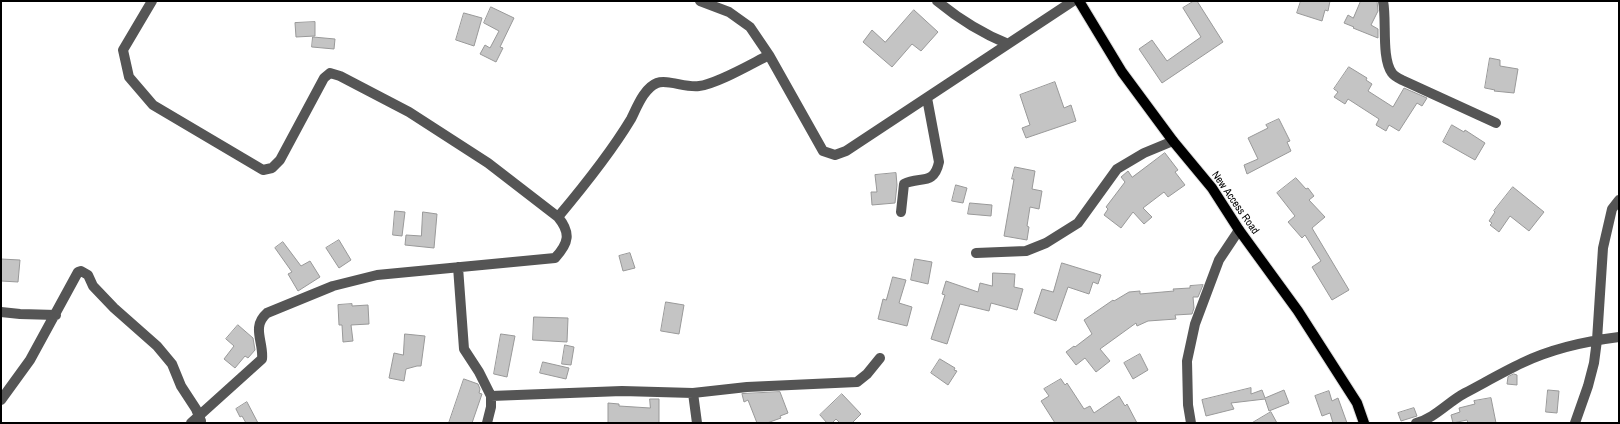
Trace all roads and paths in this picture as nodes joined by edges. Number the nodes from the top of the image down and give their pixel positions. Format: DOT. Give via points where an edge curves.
graph roads {
  1 [pos="152,1"];
  2 [pos="700,1"];
  3 [pos="937,1"];
  4 [pos="1073,1"];
  5 [pos="1079,1"];
  6 [pos="1383,1"];
  7 [pos="1008,44"];
  8 [pos="769,55"];
  9 [pos="927,98"];
  10 [pos="1496,123"];
  11 [pos="1173,141"];
  12 [pos="1619,200"];
  13 [pos="901,212"];
  14 [pos="558,216"];
  15 [pos="1239,230"];
  16 [pos="976,253"];
  17 [pos="458,267"];
  18 [pos="1,312"];
  19 [pos="56,315"];
  20 [pos="1619,337"];
  21 [pos="1597,340"];
  22 [pos="880,358"];
  23 [pos="693,394"];
  24 [pos="491,396"];
  25 [pos="1,400"];
  26 [pos="197,421"];
  27 [pos="487,423"];
  28 [pos="697,423"];
  29 [pos="1191,423"];
  30 [pos="1364,423"];
  31 [pos="1416,423"];
  32 [pos="1574,423"];
  1 -- 14 [label="street" via="123,50 129,77 153,105 263,170 272,168 280,160 324,78 330,73 409,112 488,163"];
  2 -- 8 [label="street" via="729,12 750,27"];
  3 -- 7 [label="street" via="966,23"];
  4 -- 7 [label="street"];
  5 -- 11 [label="main road, New Access Road" via="1122,72"];
  6 -- 10 [label="street" via="1386,54 1392,74"];
  7 -- 9 [label="street"];
  8 -- 9 [label="street" via="823,151 835,155 846,151"];
  8 -- 14 [label="street" via="701,86 688,87 658,82 648,88 620,138"];
  9 -- 13 [label="street" via="938,162 937,170 930,178 904,184"];
  11 -- 15 [label="main road, New Access Road" via="1212,188"];
  11 -- 16 [label="street" via="1144,152 1117,169 1078,223 1046,243 1026,251"];
  12 -- 21 [label="street" via="1612,209 1603,248"];
  14 -- 17 [label="street" via="565,226 567,237 564,248 555,258"];
  15 -- 29 [label="street" via="1219,260 1194,324 1187,361"];
  15 -- 30 [label="main road, New Access Road" via="1298,311 1357,403"];
  17 -- 24 [label="street" via="464,349"];
  17 -- 26 [label="street" via="377,275 333,286 267,313 261,318 258,327 262,359"];
  18 -- 19 [label="street"];
  19 -- 25 [label="street" via="30,360"];
  19 -- 26 [label="street" via="78,272 88,275 93,286 157,346 172,364 181,386 196,409"];
  20 -- 21 [label="street"];
  21 -- 31 [label="street" via="1523,362 1455,398 1423,421"];
  21 -- 32 [label="street" via="1588,386"];
  22 -- 23 [label="street" via="858,382 746,387"];
  23 -- 24 [label="street" via="622,391"];
  23 -- 28 [label="street"];
  24 -- 27 [label="street"];
}
